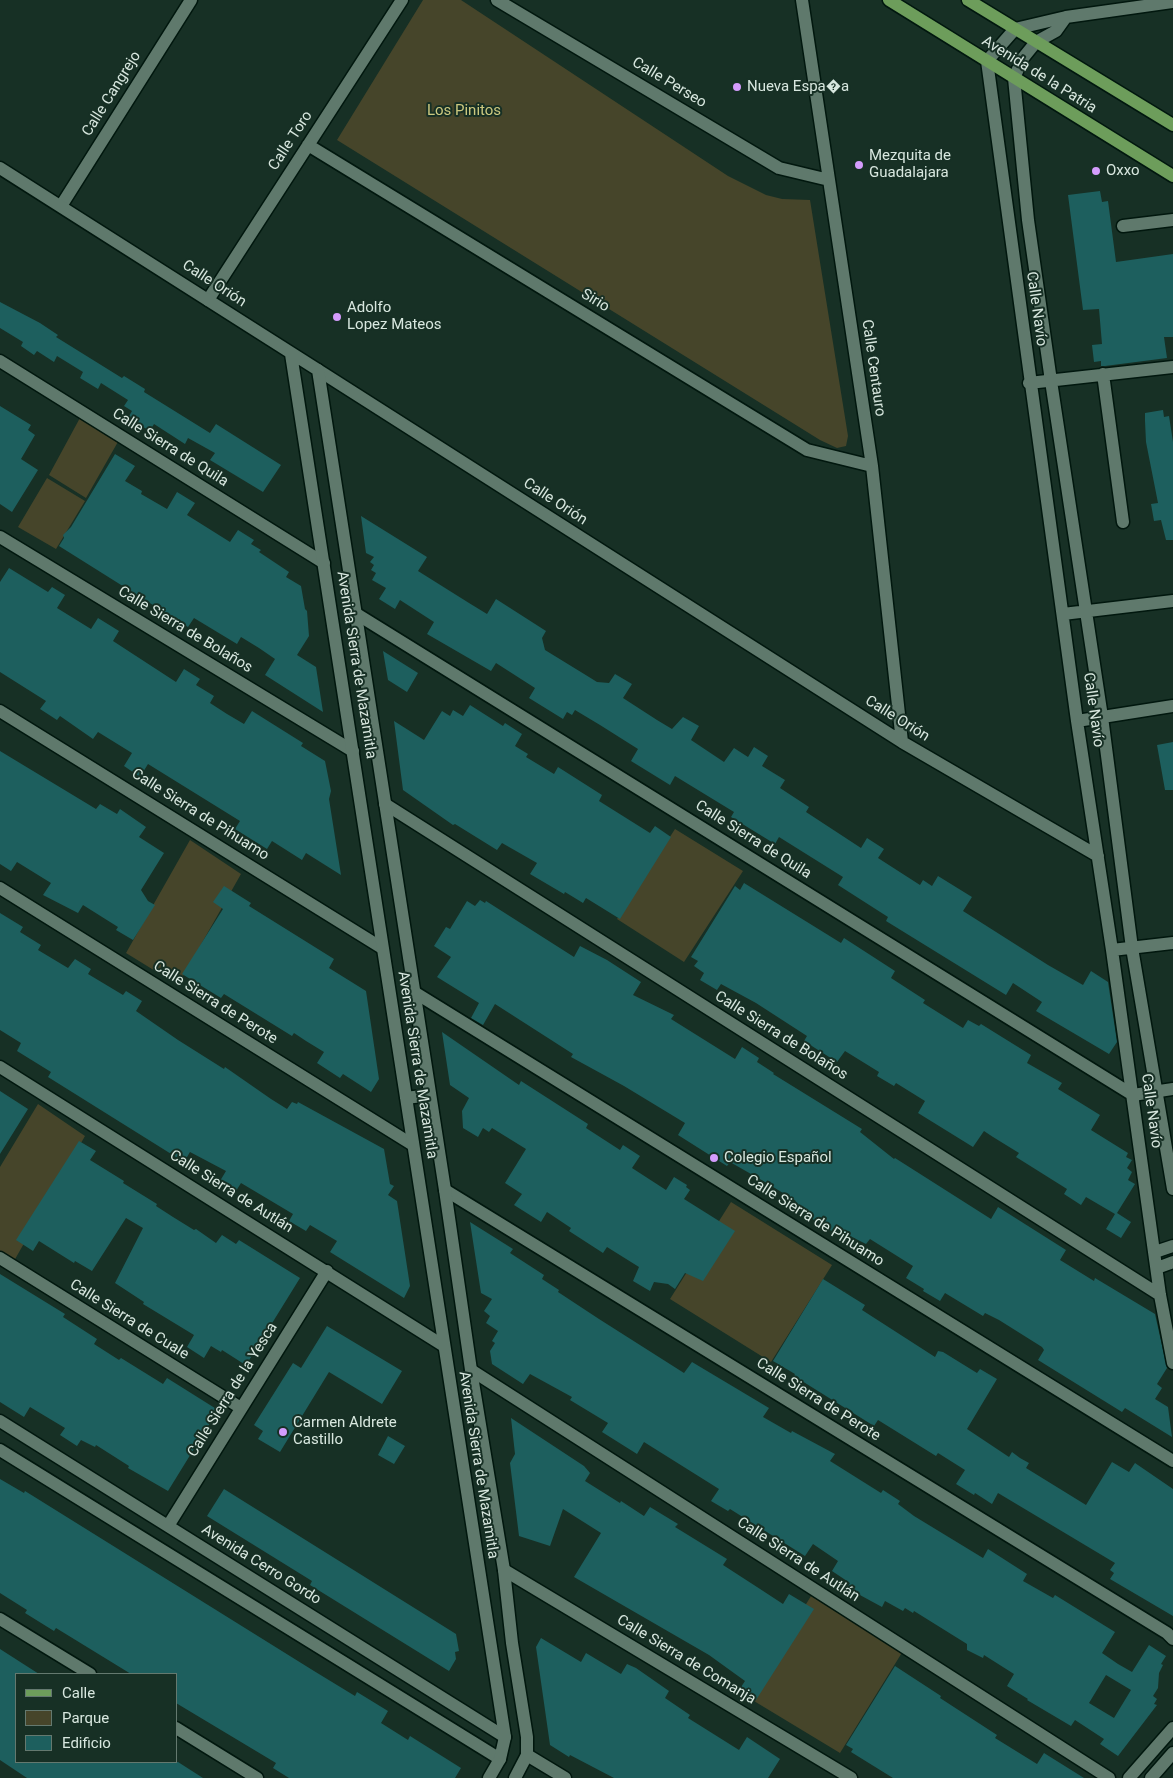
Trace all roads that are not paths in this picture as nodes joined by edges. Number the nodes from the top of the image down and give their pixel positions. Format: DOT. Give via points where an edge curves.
graph roads {
  1 [pos="191,0"];
  2 [pos="402,0"];
  3 [pos="498,0"];
  4 [pos="802,0"];
  5 [pos="889,0"];
  6 [pos="968,0"];
  7 [pos="1173,2"];
  8 [pos="1066,17"];
  9 [pos="1015,29"];
  10 [pos="1036,42"];
  11 [pos="987,61"];
  12 [pos="1014,78"];
  13 [pos="1173,125"];
  14 [pos="308,145"];
  15 [pos="0,168"];
  16 [pos="1173,176"];
  17 [pos="829,180"];
  18 [pos="61,206"];
  19 [pos="1173,220"];
  20 [pos="1123,226"];
  21 [pos="208,300"];
  22 [pos="292,354"];
  23 [pos="0,361"];
  24 [pos="1173,367"];
  25 [pos="318,370"];
  26 [pos="1103,374"];
  27 [pos="1051,381"];
  28 [pos="1029,383"];
  29 [pos="872,466"];
  30 [pos="1123,522"];
  31 [pos="4,539"];
  32 [pos="0,553"];
  33 [pos="324,563"];
  34 [pos="1173,601"];
  35 [pos="1085,611"];
  36 [pos="355,613"];
  37 [pos="1063,614"];
  38 [pos="366,684"];
  39 [pos="343,687"];
  40 [pos="1173,706"];
  41 [pos="0,711"];
  42 [pos="1102,717"];
  43 [pos="1077,721"];
  44 [pos="902,742"];
  45 [pos="353,751"];
  46 [pos="385,804"];
  47 [pos="1098,856"];
  48 [pos="0,888"];
  49 [pos="1173,942"];
  50 [pos="382,948"];
  51 [pos="1132,948"];
  52 [pos="1112,950"];
  53 [pos="414,992"];
  54 [pos="0,1067"];
  55 [pos="1173,1089"];
  56 [pos="1155,1092"];
  57 [pos="430,1095"];
  58 [pos="1133,1095"];
  59 [pos="406,1098"];
  60 [pos="413,1146"];
  61 [pos="1173,1189"];
  62 [pos="445,1190"];
  63 [pos="1173,1246"];
  64 [pos="1155,1252"];
  65 [pos="0,1258"];
  66 [pos="1173,1262"];
  67 [pos="1157,1268"];
  68 [pos="327,1272"];
  69 [pos="1160,1295"];
  70 [pos="444,1346"];
  71 [pos="1173,1363"];
  72 [pos="471,1370"];
  73 [pos="241,1408"];
  74 [pos="0,1421"];
  75 [pos="0,1450"];
  76 [pos="1173,1461"];
  77 [pos="168,1526"];
  78 [pos="504,1570"];
  79 [pos="0,1619"];
  80 [pos="329,1627"];
  81 [pos="1173,1639"];
  82 [pos="512,1643"];
  83 [pos="316,1646"];
  84 [pos="490,1646"];
  85 [pos="88,1673"];
  86 [pos="1173,1728"];
  87 [pos="178,1729"];
  88 [pos="504,1737"];
  89 [pos="1173,1753"];
  90 [pos="527,1755"];
  91 [pos="500,1759"];
  92 [pos="257,1778"];
  93 [pos="489,1778"];
  94 [pos="515,1778"];
  95 [pos="565,1778"];
  96 [pos="851,1778"];
  97 [pos="1108,1778"];
  98 [pos="1129,1778"];
  99 [pos="1151,1778"];
  1 -- 18 [label="street, Calle Cangrejo"];
  2 -- 14 [label="street, Calle Toro"];
  3 -- 17 [label="street, Calle Perseo" via="779,168"];
  4 -- 17 [label="street, Calle Centauro"];
  5 -- 11 [label="main road, Avenida de la Patria"];
  6 -- 9 [label="main road, Avenida de la Patria"];
  7 -- 8 [label="street"];
  8 -- 9 [label="street"];
  8 -- 10 [label="street" via="1056,31"];
  9 -- 10 [label="main road, Avenida de la Patria"];
  9 -- 11 [label="street"];
  10 -- 12 [label="street" via="1023,58"];
  10 -- 13 [label="main road, Avenida de la Patria"];
  11 -- 12 [label="main road, Avenida de la Patria"];
  11 -- 28 [label="street, Calle Navío"];
  12 -- 16 [label="main road, Avenida de la Patria"];
  12 -- 27 [label="street, Calle Navío" via="1028,220"];
  14 -- 21 [label="street, Calle Toro"];
  14 -- 29 [label="street, Sirio" via="807,450"];
  15 -- 18 [label="street, Calle Orión"];
  17 -- 29 [label="street, Calle Centauro"];
  18 -- 21 [label="street, Calle Orión"];
  19 -- 20 [label="street"];
  21 -- 22 [label="street, Calle Orión"];
  22 -- 25 [label="street, Calle Orión"];
  22 -- 33 [label="street, Avenida Sierra de Mazamitla"];
  23 -- 33 [label="street, Calle Sierra de Quila"];
  24 -- 26 [label="street"];
  25 -- 36 [label="street, Avenida Sierra de Mazamitla"];
  25 -- 44 [label="street, Calle Orión"];
  26 -- 27 [label="street"];
  26 -- 30 [label="street"];
  27 -- 28 [label="street"];
  27 -- 35 [label="street, Calle Navío"];
  28 -- 37 [label="street, Calle Navío"];
  29 -- 44 [label="street, Calle Centauro"];
  31 -- 32 [label="street"];
  31 -- 45 [label="street, Calle Sierra de Bolaños"];
  33 -- 39 [label="street, Avenida Sierra de Mazamitla"];
  34 -- 35 [label="street"];
  35 -- 37 [label="street"];
  35 -- 42 [label="street, Calle Navío"];
  36 -- 38 [label="street, Avenida Sierra de Mazamitla"];
  36 -- 58 [label="street, Calle Sierra de Quila"];
  37 -- 43 [label="street, Calle Navío"];
  38 -- 39 [label="street"];
  38 -- 46 [label="street, Avenida Sierra de Mazamitla"];
  39 -- 45 [label="street, Avenida Sierra de Mazamitla"];
  40 -- 42 [label="street"];
  41 -- 50 [label="street, Calle Sierra de Pihuamo"];
  42 -- 43 [label="street"];
  42 -- 51 [label="street, Calle Navío"];
  43 -- 47 [label="street, Calle Navío"];
  44 -- 47 [label="street, Calle Orión"];
  45 -- 50 [label="street, Avenida Sierra de Mazamitla"];
  46 -- 53 [label="street, Avenida Sierra de Mazamitla"];
  46 -- 69 [label="street, Calle Sierra de Bolaños"];
  47 -- 52 [label="street, Calle Navío"];
  48 -- 60 [label="street, Calle Sierra de Perote"];
  49 -- 51 [label="street"];
  50 -- 59 [label="street, Avenida Sierra de Mazamitla"];
  51 -- 52 [label="street"];
  51 -- 56 [label="street, Calle Navío"];
  52 -- 58 [label="street, Calle Navío"];
  53 -- 57 [label="street, Avenida Sierra de Mazamitla"];
  53 -- 76 [label="street, Calle Sierra de Pihuamo"];
  54 -- 68 [label="street, Calle Sierra de Autlán"];
  55 -- 56 [label="street"];
  56 -- 58 [label="street"];
  56 -- 61 [label="street, Calle Navío"];
  57 -- 59 [label="street"];
  57 -- 62 [label="street, Avenida Sierra de Mazamitla"];
  58 -- 64 [label="street, Calle Navío"];
  59 -- 60 [label="street, Avenida Sierra de Mazamitla"];
  60 -- 70 [label="street, Avenida Sierra de Mazamitla"];
  62 -- 72 [label="street, Avenida Sierra de Mazamitla"];
  62 -- 81 [label="street, Calle Sierra de Perote"];
  63 -- 64 [label="street"];
  64 -- 67 [label="street, Calle Navío"];
  65 -- 73 [label="street, Calle Sierra de Cuale"];
  66 -- 67 [label="street"];
  67 -- 69 [label="street, Calle Navío"];
  68 -- 70 [label="street, Calle Sierra de Autlán"];
  68 -- 73 [label="street, Calle Sierra de la Yesca"];
  69 -- 71 [label="street, Calle Navío"];
  70 -- 84 [label="street, Avenida Sierra de Mazamitla"];
  72 -- 78 [label="street, Avenida Sierra de Mazamitla"];
  72 -- 97 [label="street, Calle Sierra de Autlán"];
  73 -- 77 [label="street, Calle Sierra de la Yesca"];
  74 -- 77 [label="street, Avenida Cerro Gordo"];
  75 -- 83 [label="street"];
  77 -- 80 [label="street, Avenida Cerro Gordo"];
  78 -- 82 [label="street, Avenida Sierra de Mazamitla"];
  78 -- 96 [label="street, Calle Sierra de Comanja"];
  79 -- 85 [label="street"];
  80 -- 83 [label="street"];
  80 -- 88 [label="street, Avenida Cerro Gordo"];
  82 -- 84 [label="street"];
  82 -- 90 [label="street, Avenida Sierra de Mazamitla" via="527,1736"];
  83 -- 91 [label="street"];
  84 -- 88 [label="street, Avenida Sierra de Mazamitla"];
  86 -- 98 [label="street"];
  87 -- 92 [label="street"];
  88 -- 91 [label="street, Avenida Sierra de Mazamitla"];
  89 -- 99 [label="street"];
  90 -- 94 [label="street, Avenida Sierra de Mazamitla"];
  90 -- 95 [label="street"];
  91 -- 93 [label="street, Avenida Sierra de Mazamitla"];
}
